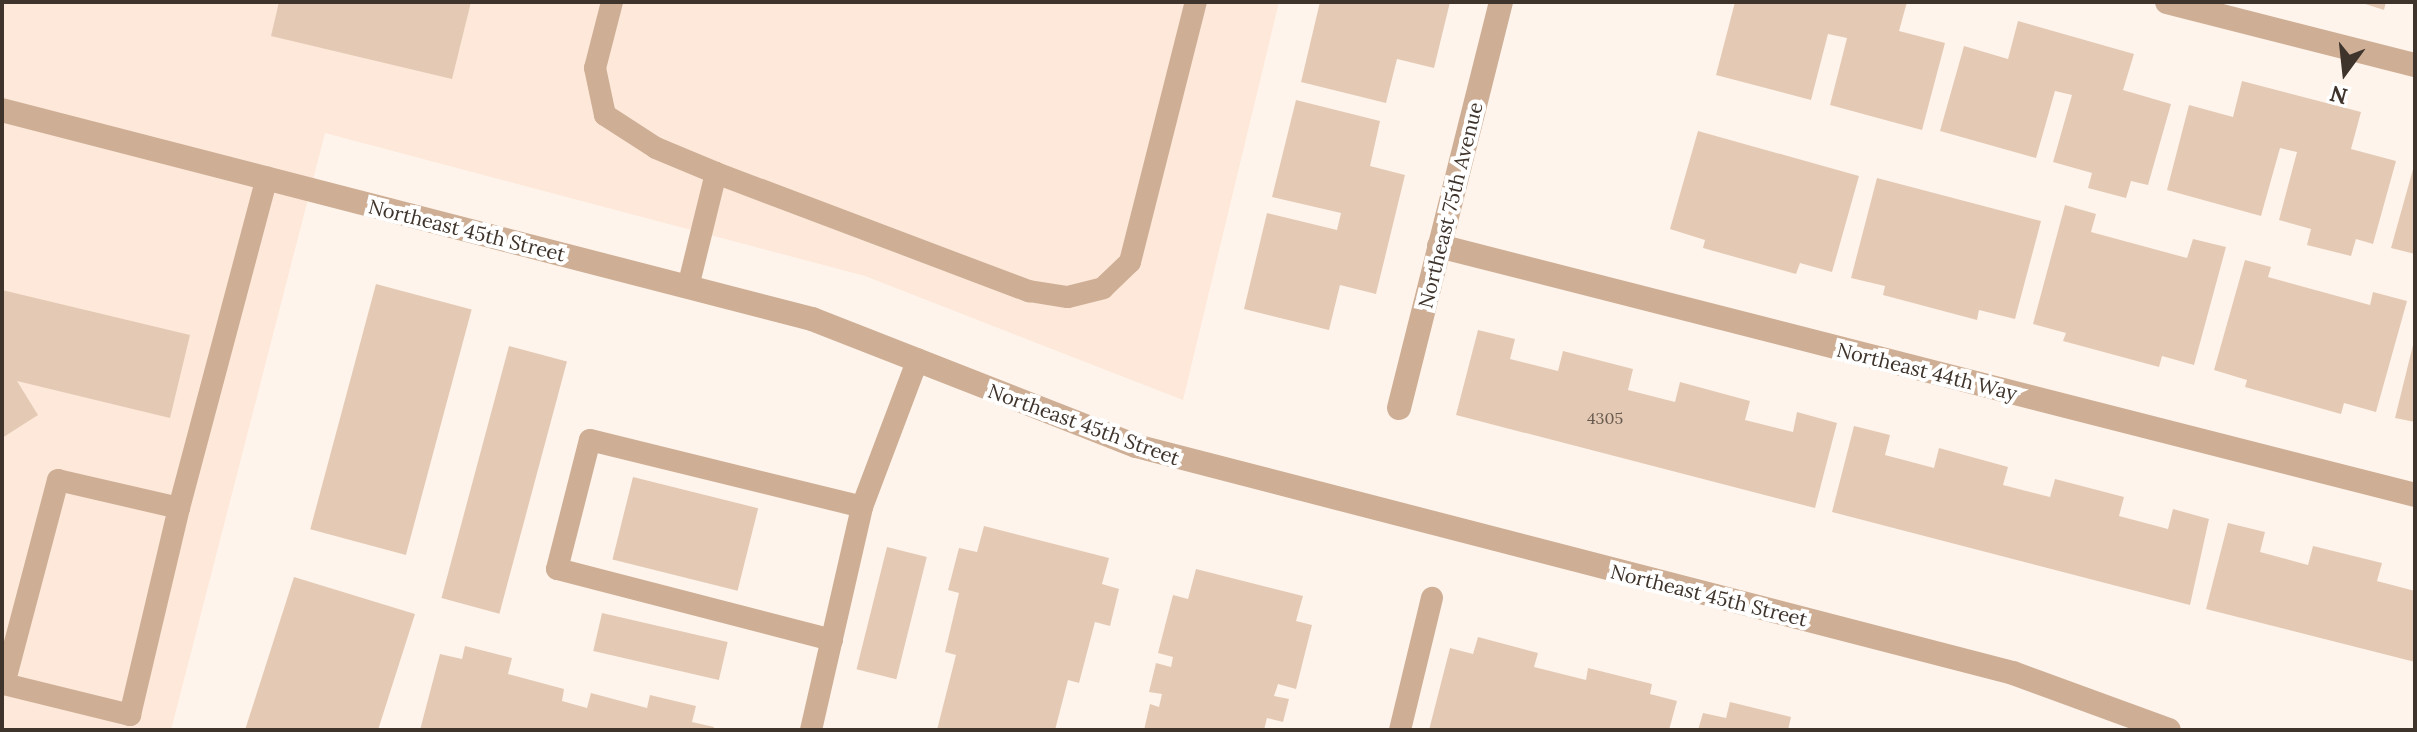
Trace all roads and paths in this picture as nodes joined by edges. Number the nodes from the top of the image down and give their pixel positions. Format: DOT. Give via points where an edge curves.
graph roads {
  1 [pos="612,2"];
  2 [pos="1196,2"];
  3 [pos="1501,2"];
  4 [pos="2167,2"];
  5 [pos="2415,65"];
  6 [pos="2,110"];
  7 [pos="716,173"];
  8 [pos="267,178"];
  9 [pos="1439,246"];
  10 [pos="688,287"];
  11 [pos="918,359"];
  12 [pos="1399,408"];
  13 [pos="2415,495"];
  14 [pos="862,507"];
  15 [pos="179,508"];
  16 [pos="1432,598"];
  17 [pos="832,640"];
  18 [pos="3,683"];
  19 [pos="811,730"];
  20 [pos="1400,730"];
  21 [pos="2169,730"];
  1 -- 7 [label="lane" via="595,68 605,115 656,148"];
  2 -- 7 [label="lane" via="1130,262 1103,288 1068,297 1029,291"];
  3 -- 9 [label="street, Northeast 75th Avenue"];
  4 -- 5 [label="street"];
  6 -- 8 [label="street, Northeast 45th Street"];
  7 -- 10 [label="lane"];
  8 -- 10 [label="street, Northeast 45th Street"];
  8 -- 15 [label="lane"];
  9 -- 12 [label="street, Northeast 75th Avenue"];
  9 -- 13 [label="street, Northeast 44th Way"];
  10 -- 11 [label="street, Northeast 45th Street" via="812,319"];
  11 -- 14 [label="lane"];
  11 -- 21 [label="street, Northeast 45th Street" via="1136,446 2013,673"];
  14 -- 17 [label="lane"];
  14 -- 17 [label="lane" via="590,440 557,569"];
  15 -- 18 [label="lane" via="58,480"];
  15 -- 18 [label="lane" via="130,715"];
  16 -- 20 [label="lane"];
  17 -- 19 [label="lane"];
}
